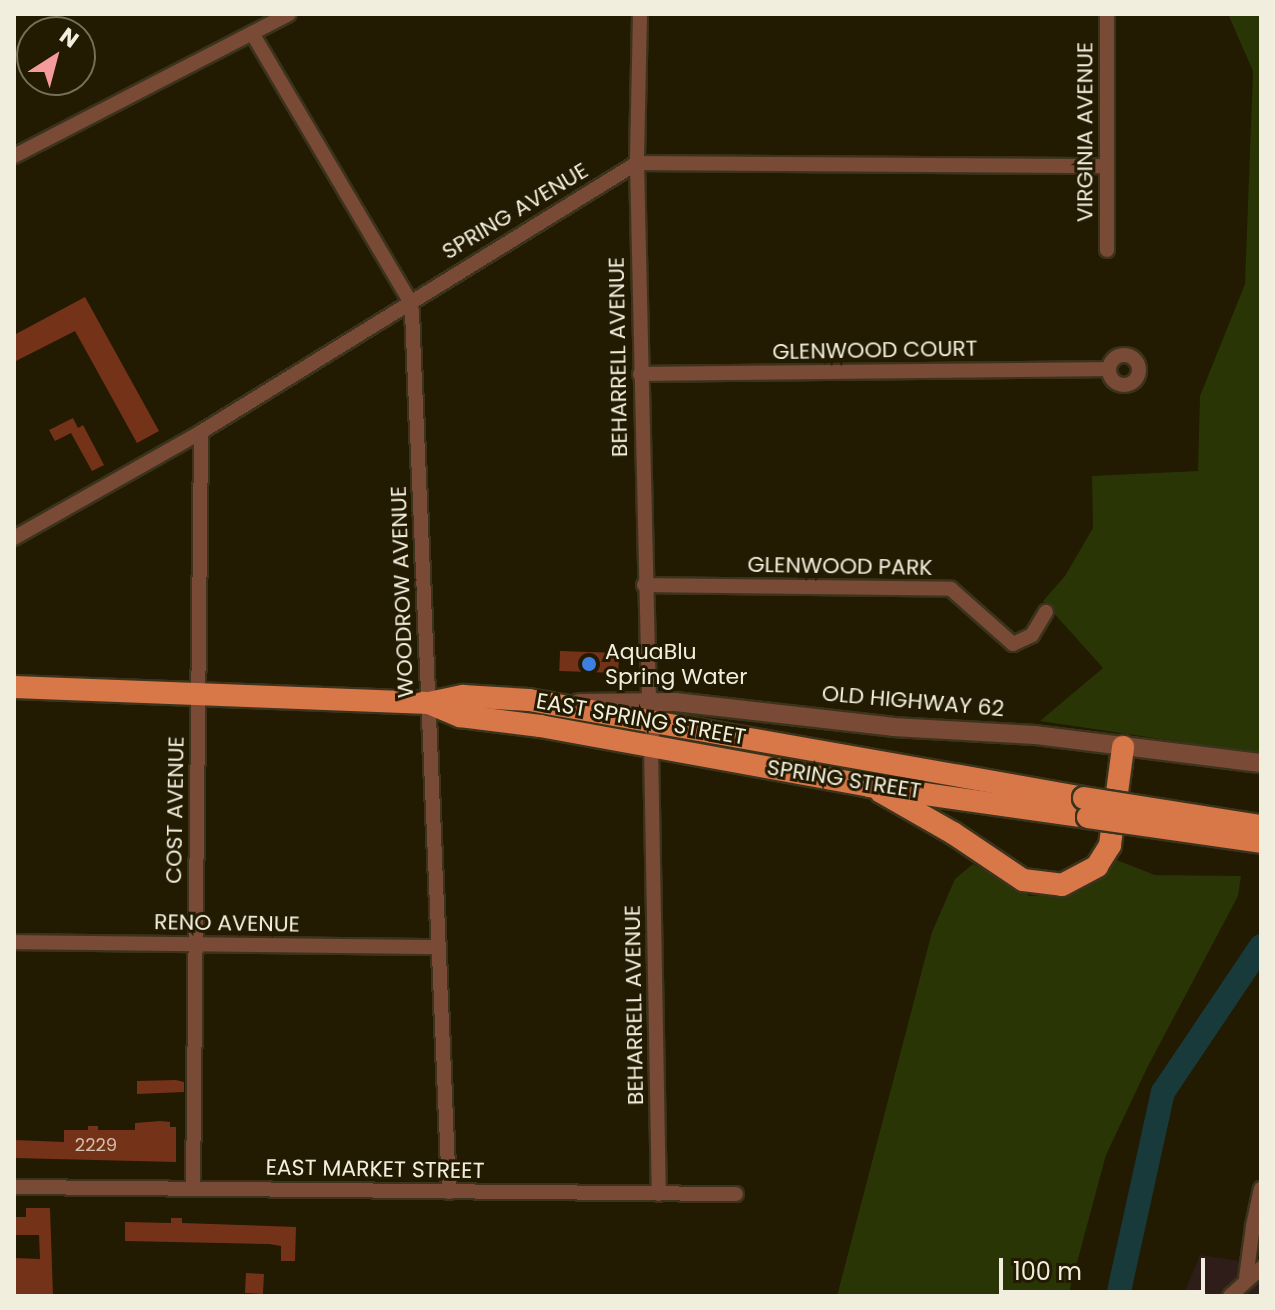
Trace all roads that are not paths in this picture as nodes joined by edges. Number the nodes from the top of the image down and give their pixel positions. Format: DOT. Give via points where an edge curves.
graph roads {
  1 [pos="289,14"];
  2 [pos="640,14"];
  3 [pos="1107,14"];
  4 [pos="252,33"];
  5 [pos="14,156"];
  6 [pos="637,163"];
  7 [pos="1106,166"];
  8 [pos="1107,250"];
  9 [pos="410,301"];
  10 [pos="1109,369"];
  11 [pos="640,374"];
  12 [pos="201,432"];
  13 [pos="14,538"];
  14 [pos="644,585"];
  15 [pos="1046,612"];
  16 [pos="14,687"];
  17 [pos="198,694"];
  18 [pos="429,703"];
  19 [pos="652,710"];
  20 [pos="651,746"];
  21 [pos="1123,747"];
  22 [pos="1261,763"];
  23 [pos="869,786"];
  24 [pos="1086,808"];
  25 [pos="1261,826"];
  26 [pos="1261,842"];
  27 [pos="14,942"];
  28 [pos="195,944"];
  29 [pos="439,947"];
  30 [pos="14,1187"];
  31 [pos="193,1189"];
  32 [pos="1261,1189"];
  33 [pos="449,1192"];
  34 [pos="659,1194"];
  35 [pos="736,1194"];
  36 [pos="1257,1228"];
  37 [pos="1261,1268"];
  38 [pos="1246,1278"];
  39 [pos="1230,1296"];
  1 -- 4 [label="street"];
  2 -- 6 [label="street, BEHARRELL AVENUE"];
  3 -- 7 [label="street, VIRGINIA AVENUE"];
  4 -- 5 [label="street"];
  4 -- 9 [label="street, WOODROW AVENUE"];
  6 -- 7 [label="street"];
  6 -- 9 [label="street, SPRING AVENUE"];
  6 -- 11 [label="street, BEHARRELL AVENUE"];
  7 -- 8 [label="street, VIRGINIA AVENUE"];
  9 -- 12 [label="street, SPRING AVENUE"];
  9 -- 18 [label="street, WOODROW AVENUE"];
  10 -- 11 [label="street, GLENWOOD COURT"];
  11 -- 14 [label="street, BEHARRELL AVENUE"];
  12 -- 13 [label="street, SPRING AVENUE"];
  12 -- 17 [label="street, COST AVENUE"];
  14 -- 15 [label="street, GLENWOOD PARK" via="951,589 1013,644 1032,635"];
  14 -- 19 [label="street, BEHARRELL AVENUE"];
  16 -- 17 [label="main road, EAST SPRING STREET"];
  17 -- 18 [label="main road, EAST SPRING STREET"];
  17 -- 28 [label="street, COST AVENUE"];
  18 -- 19 [label="main road, EAST SPRING STREET" via="463,696"];
  18 -- 20 [label="main road, SPRING STREET" via="460,716"];
  18 -- 29 [label="street, WOODROW AVENUE"];
  19 -- 20 [label="street, BEHARRELL AVENUE"];
  19 -- 21 [label="street, OLD HIGHWAY 62" via="1035,735"];
  19 -- 24 [label="main road, EAST SPRING STREET"];
  20 -- 23 [label="main road, SPRING STREET"];
  20 -- 34 [label="street, BEHARRELL AVENUE"];
  21 -- 22 [label="street, OLD HIGHWAY 62"];
  21 -- 23 [label="main road" via="1110,845 1097,866 1062,885 1023,880"];
  23 -- 24 [label="main road, SPRING STREET"];
  24 -- 25 [label="main road, EAST SPRING STREET, bridge"];
  24 -- 26 [label="main road, SPRING STREET, bridge"];
  27 -- 28 [label="street, RENO AVENUE"];
  28 -- 29 [label="street, RENO AVENUE"];
  28 -- 31 [label="street, COST AVENUE"];
  29 -- 33 [label="street, WOODROW AVENUE"];
  30 -- 31 [label="street, EAST MARKET STREET"];
  31 -- 33 [label="street, EAST MARKET STREET"];
  32 -- 36 [label="street"];
  33 -- 34 [label="street, EAST MARKET STREET"];
  34 -- 35 [label="street, EAST MARKET STREET"];
  36 -- 38 [label="street"];
  37 -- 38 [label="street"];
  38 -- 39 [label="street"];
}
